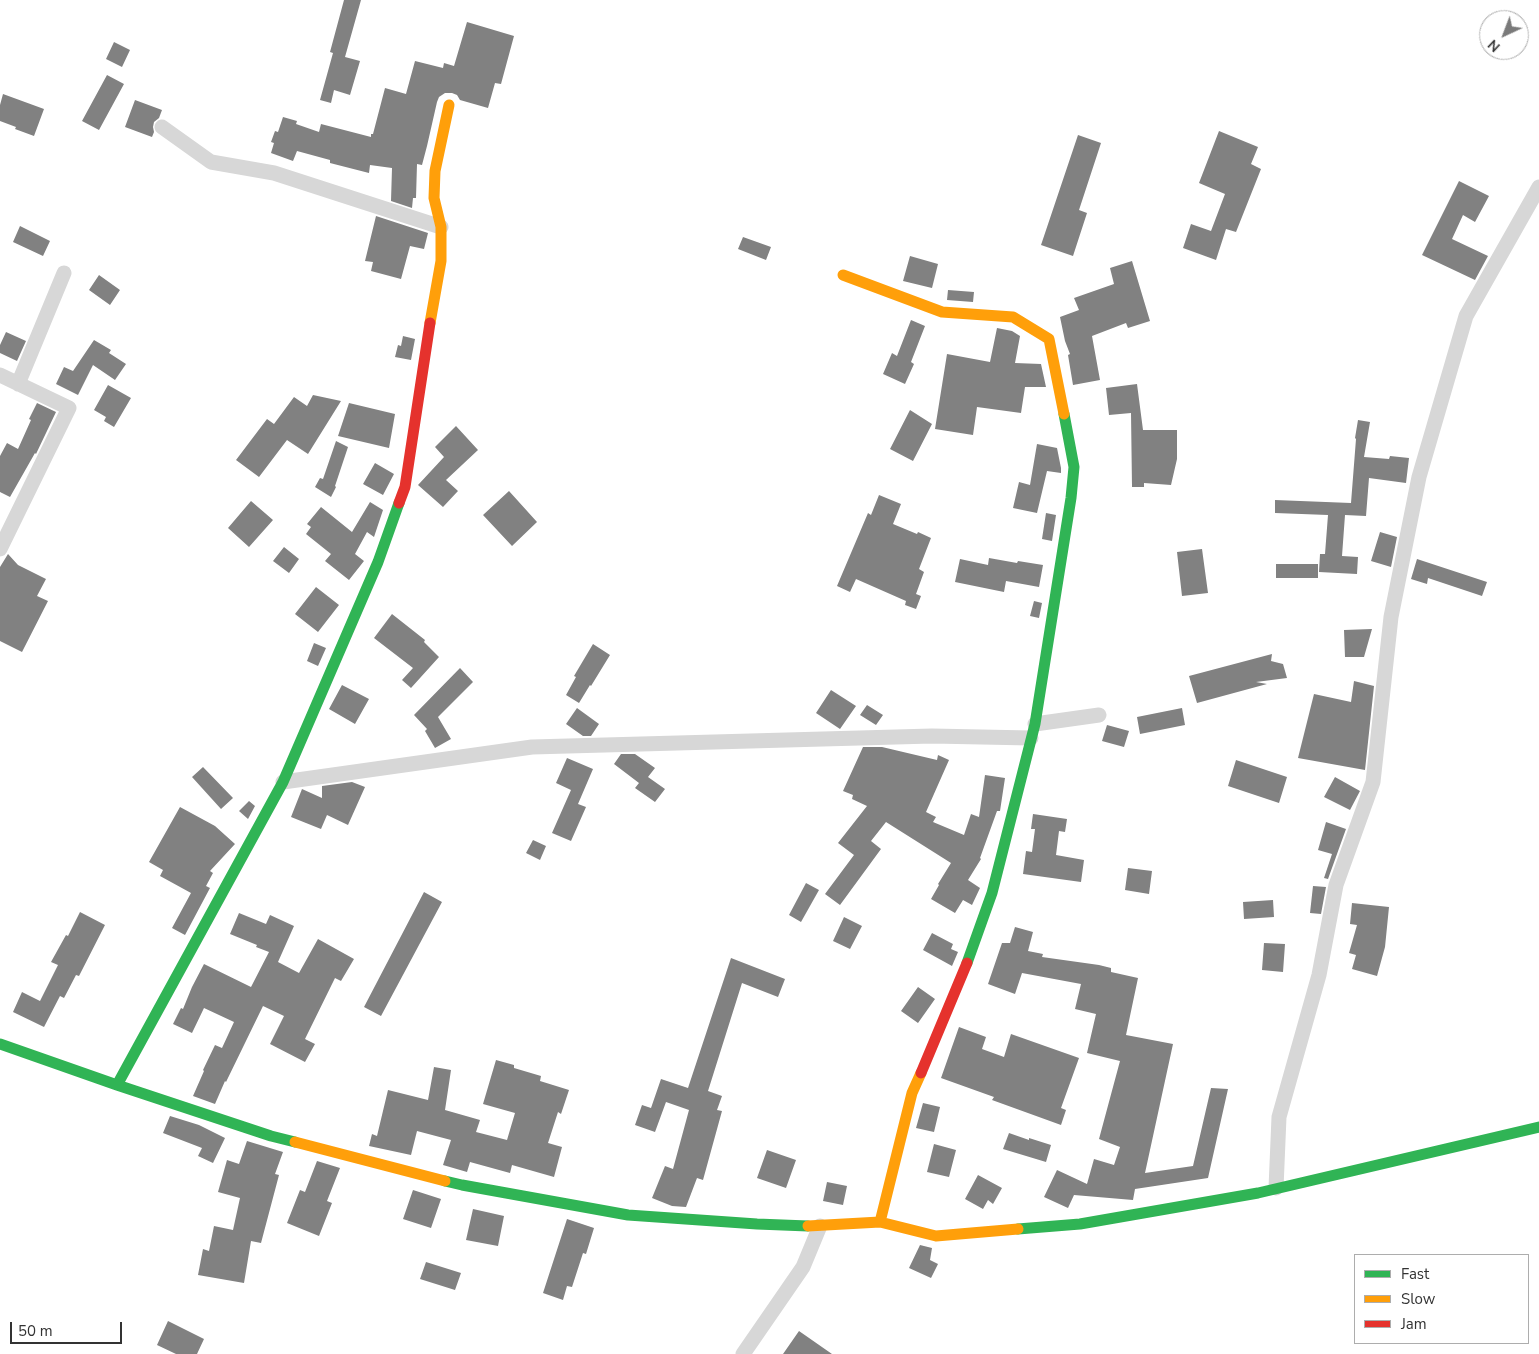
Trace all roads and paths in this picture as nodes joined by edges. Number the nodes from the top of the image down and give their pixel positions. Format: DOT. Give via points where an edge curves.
graph roads {
  1 [pos="449,105"];
  2 [pos="162,126"];
  3 [pos="1539,188"];
  4 [pos="441,227"];
  5 [pos="64,273"];
  6 [pos="843,275"];
  7 [pos="0,375"];
  8 [pos="18,384"];
  9 [pos="0,549"];
  10 [pos="1099,716"];
  11 [pos="1033,731"];
  12 [pos="284,782"];
  13 [pos="0,1044"];
  14 [pos="117,1085"];
  15 [pos="1539,1127"];
  16 [pos="1276,1188"];
  17 [pos="880,1222"];
  18 [pos="820,1226"];
  19 [pos="743,1354"];
  1 -- 4 [label="street" via="435,171 434,198"];
  2 -- 4 [label="street" via="211,162 274,173"];
  3 -- 16 [label="street" via="1466,316 1419,477 1391,617 1374,782 1336,885 1319,976 1279,1117"];
  4 -- 12 [label="street" via="441,261 405,487 378,562"];
  5 -- 8 [label="street"];
  6 -- 11 [label="street" via="942,312 1013,317 1049,339 1074,468"];
  7 -- 8 [label="street"];
  8 -- 9 [label="street" via="70,408"];
  10 -- 11 [label="street"];
  11 -- 12 [label="street" via="532,747"];
  11 -- 17 [label="street" via="992,893 968,961 912,1093"];
  12 -- 14 [label="street"];
  13 -- 14 [label="street"];
  14 -- 18 [label="street" via="271,1136 462,1185 628,1215"];
  15 -- 16 [label="street"];
  16 -- 17 [label="street" via="1070,1225 936,1236"];
  17 -- 18 [label="street"];
  18 -- 19 [label="street" via="803,1267"];
}
